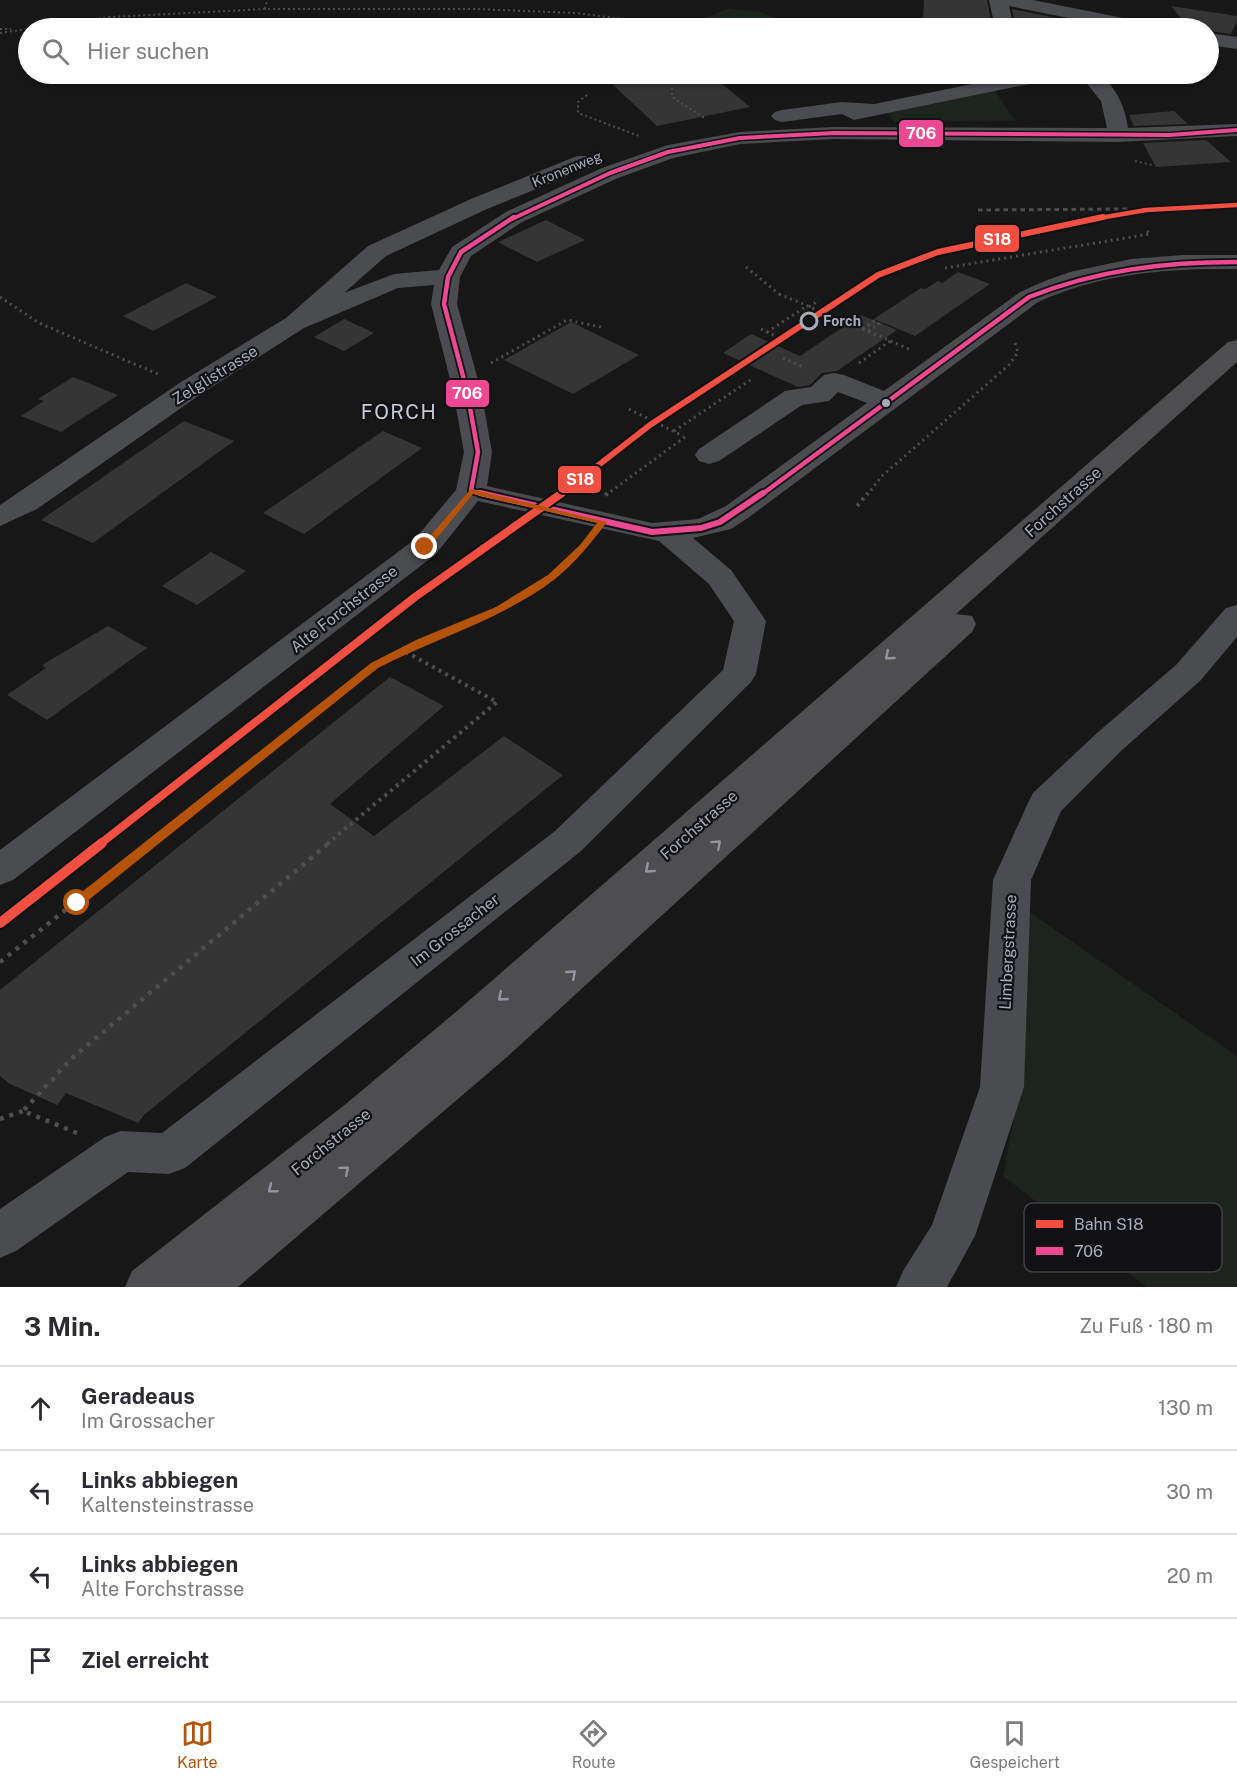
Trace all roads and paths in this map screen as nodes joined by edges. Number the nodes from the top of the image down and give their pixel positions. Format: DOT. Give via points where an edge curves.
graph roads {
  1 [pos="267,0"];
  2 [pos="998,0"];
  3 [pos="1006,0"];
  4 [pos="265,9"];
  5 [pos="103,18"];
  6 [pos="615,18"];
  7 [pos="1002,18"];
  8 [pos="1094,18"];
  9 [pos="18,30"];
  10 [pos="0,31"];
  11 [pos="1219,40"];
  12 [pos="1237,43"];
  13 [pos="1237,57"];
  14 [pos="1219,58"];
  15 [pos="1001,84"];
  16 [pos="1100,84"];
  17 [pos="672,88"];
  18 [pos="587,95"];
  19 [pos="875,110"];
  20 [pos="721,125"];
  21 [pos="1237,130"];
  22 [pos="834,133"];
  23 [pos="1118,136"];
  24 [pos="650,141"];
  25 [pos="1146,230"];
  26 [pos="1237,262"];
  27 [pos="746,267"];
  28 [pos="945,268"];
  29 [pos="448,277"];
  30 [pos="0,297"];
  31 [pos="819,300"];
  32 [pos="808,306"];
  33 [pos="863,318"];
  34 [pos="295,323"];
  35 [pos="992,324"];
  36 [pos="853,325"];
  37 [pos="601,327"];
  38 [pos="761,329"];
  39 [pos="767,332"];
  40 [pos="776,336"];
  41 [pos="901,346"];
  42 [pos="1237,348"];
  43 [pos="462,370"];
  44 [pos="1237,373"];
  45 [pos="752,379"];
  46 [pos="191,388"];
  47 [pos="885,401"];
  48 [pos="629,410"];
  49 [pos="674,431"];
  50 [pos="683,436"];
  51 [pos="709,455"];
  52 [pos="649,465"];
  53 [pos="471,491"];
  54 [pos="608,492"];
  55 [pos="857,506"];
  56 [pos="0,517"];
  57 [pos="591,519"];
  58 [pos="668,532"];
  59 [pos="1237,616"];
  60 [pos="404,651"];
  61 [pos="0,870"];
  62 [pos="0,962"];
  63 [pos="23,1111"];
  64 [pos="0,1119"];
  65 [pos="121,1151"];
  66 [pos="0,1236"];
  67 [pos="149,1287"];
  68 [pos="202,1287"];
  69 [pos="920,1287"];
  1 -- 4 [label="path"];
  2 -- 7 [label="street"];
  3 -- 8 [label="street"];
  4 -- 5 [label="path"];
  4 -- 6 [label="path" via="476,9"];
  9 -- 10 [label="path"];
  11 -- 12 [label="street"];
  13 -- 14 [label="street"];
  15 -- 19 [label="street, Kronenweg"];
  16 -- 23 [label="street" via="1108,91 1117,112"];
  17 -- 20 [label="path" via="672,97"];
  18 -- 24 [label="path" via="578,102 578,113"];
  19 -- 20 [label="street, Kronenweg" via="842,108"];
  19 -- 22 [label="street, Kronenweg" via="829,121 825,125"];
  20 -- 24 [label="street, Kronenweg"];
  21 -- 23 [label="street, Alte Forchstrasse"];
  22 -- 23 [label="street, Alte Forchstrasse"];
  22 -- 29 [label="street, Alte Forchstrasse" via="782,134 702,144 610,173 514,217 461,252"];
  24 -- 34 [label="street, Kronenweg" via="601,154 377,251"];
  25 -- 28 [label="path" via="1150,234 1052,247"];
  26 -- 35 [label="street" via="1170,262 1100,271 1049,287"];
  27 -- 32 [label="path, bridge" via="779,294"];
  29 -- 34 [label="street, Zelglistrasse" via="394,281"];
  29 -- 43 [label="street, Alte Forchstrasse" via="444,304"];
  30 -- 46 [label="path" via="39,323"];
  31 -- 32 [label="path"];
  32 -- 36 [label="path, bridge"];
  32 -- 39 [label="path"];
  33 -- 36 [label="path"];
  34 -- 46 [label="street, Zelglistrasse"];
  35 -- 47 [label="street"];
  35 -- 55 [label="path" via="1013,338 1018,352 1009,365 882,476"];
  36 -- 41 [label="path, bridge" via="868,331 879,324 874,321 862,329"];
  37 -- 43 [label="path" via="567,320 494,362"];
  38 -- 39 [label="path"];
  39 -- 40 [label="path"];
  42 -- 67 [label="highway, Forchstrasse, one-way" via="472,1023 362,1117"];
  43 -- 53 [label="street, Alte Forchstrasse" via="478,452"];
  68 -- 44 [label="highway, Forchstrasse, one-way" via="375,1145 608,943"];
  45 -- 49 [label="path"];
  46 -- 56 [label="street, Zelglistrasse"];
  47 -- 51 [label="street" via="834,381 819,395 795,398"];
  47 -- 58 [label="street" via="720,522"];
  48 -- 49 [label="path"];
  49 -- 50 [label="path"];
  52 -- 54 [label="path"];
  53 -- 57 [label="street"];
  53 -- 61 [label="street, Alte Forchstrasse" via="425,547"];
  57 -- 58 [label="street"];
  57 -- 60 [label="path" via="583,547 551,577 500,609"];
  58 -- 65 [label="street, Im Grossacher" via="720,577 750,621 739,674 568,842 169,1154"];
  59 -- 69 [label="street, Limbergstrasse" via="1188,673 1108,742 1046,803 1012,880 1002,1087 952,1236"];
  60 -- 62 [label="path" via="374,665"];
  60 -- 63 [label="path" via="497,702 71,1059"];
  63 -- 64 [label="path"];
  63 -- 65 [label="path"];
  65 -- 66 [label="street"];
}
